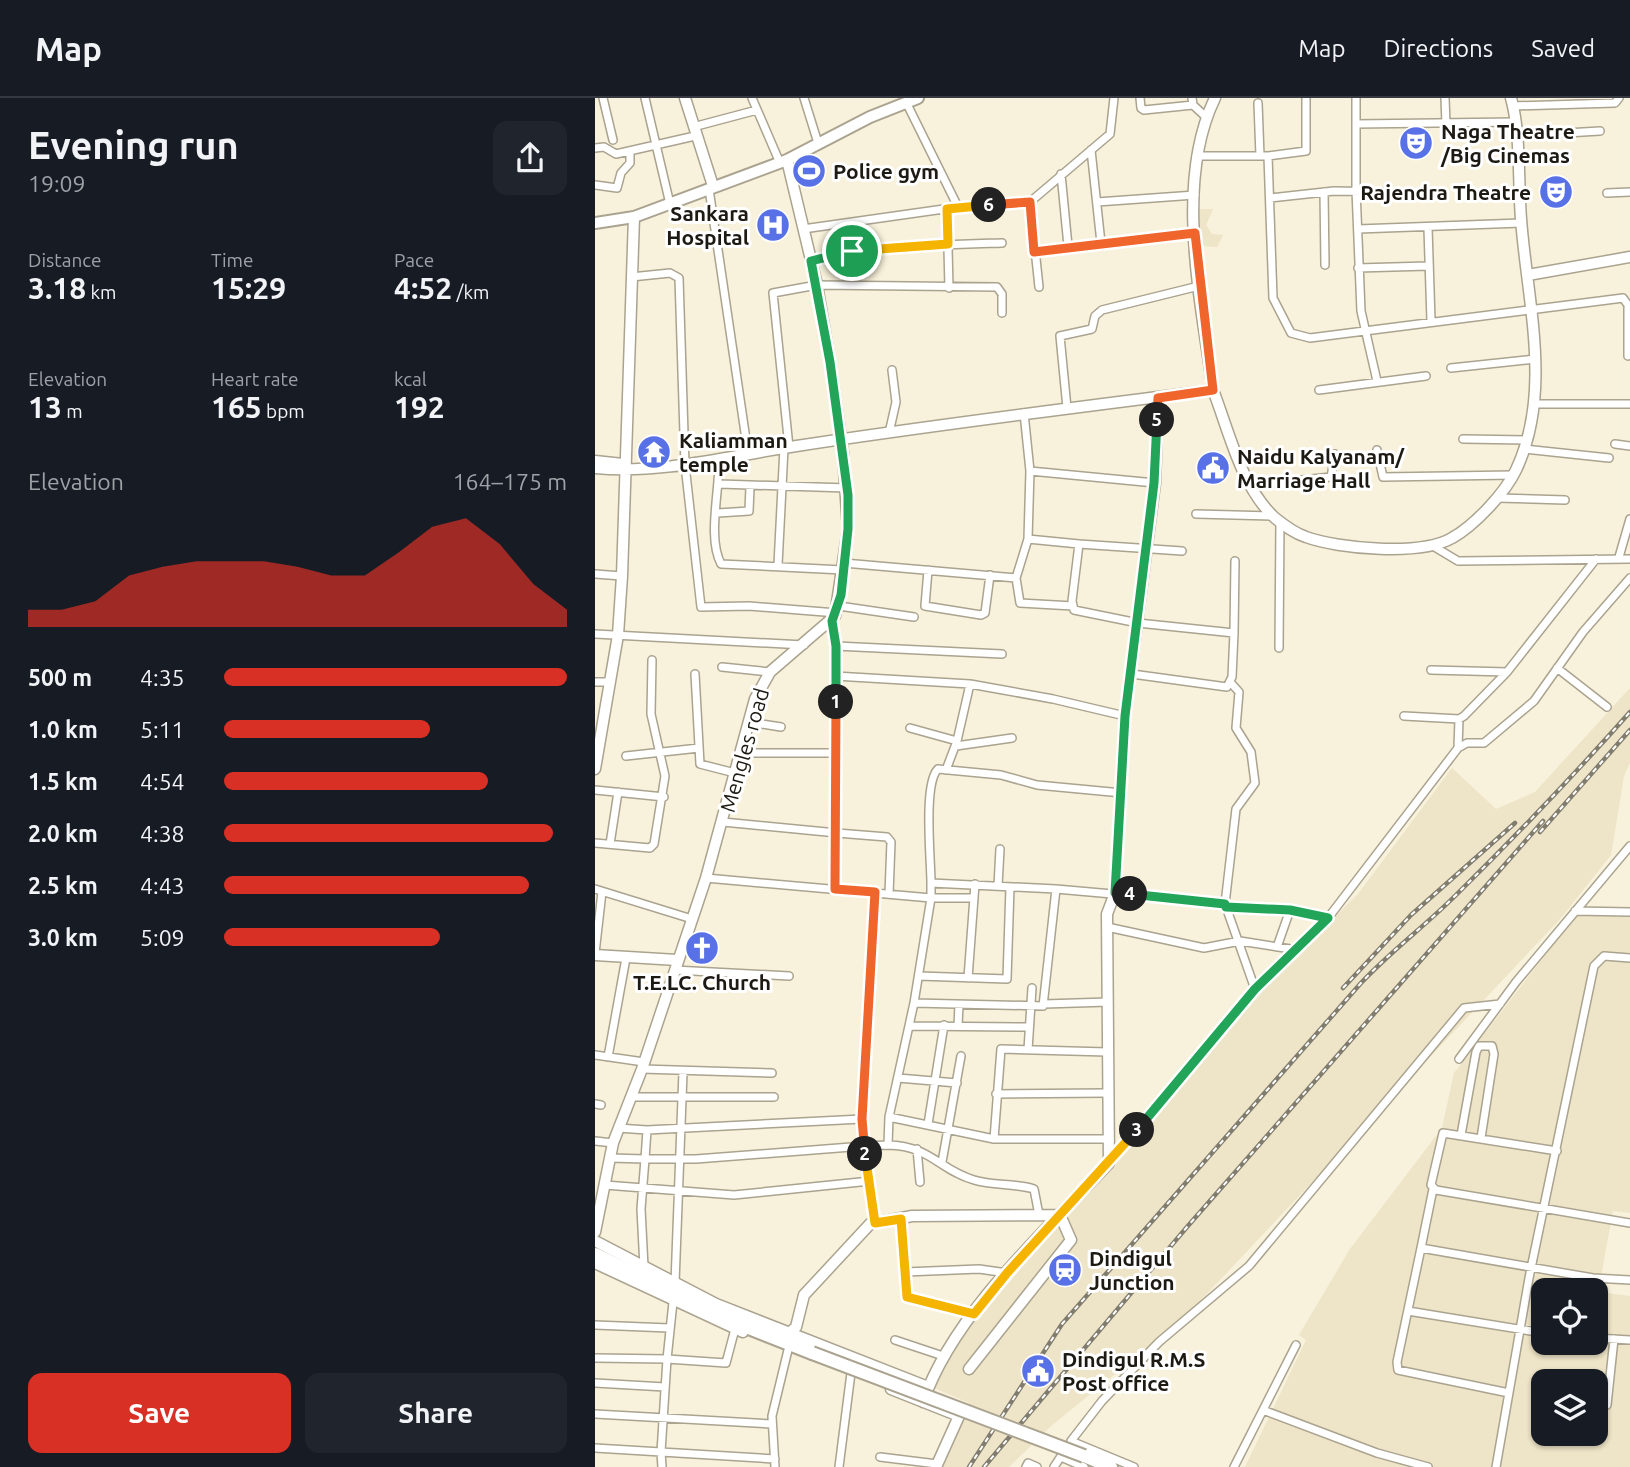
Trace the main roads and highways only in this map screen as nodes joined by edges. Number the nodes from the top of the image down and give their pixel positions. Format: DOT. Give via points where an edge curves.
graph roads {
  1 [pos="685,98"];
  2 [pos="918,98"];
  3 [pos="1215,98"];
  4 [pos="1512,102"];
  5 [pos="783,161"];
  6 [pos="711,187"];
  7 [pos="634,218"];
  8 [pos="595,223"];
  9 [pos="1630,257"];
  10 [pos="1528,275"];
  11 [pos="1213,390"];
  12 [pos="1158,398"];
  13 [pos="840,440"];
  14 [pos="595,461"];
  15 [pos="595,468"];
  16 [pos="627,468"];
  17 [pos="595,769"];
  18 [pos="595,954"];
  19 [pos="676,965"];
  20 [pos="1060,1215"];
  21 [pos="595,1232"];
  22 [pos="595,1243"];
  23 [pos="595,1254"];
  24 [pos="595,1263"];
  25 [pos="636,1269"];
  26 [pos="787,1335"];
  27 [pos="827,1350"];
  28 [pos="822,1363"];
  29 [pos="969,1369"];
  30 [pos="928,1387"];
  31 [pos="923,1402"];
  32 [pos="1084,1462"];
  33 [pos="937,1466"];
  34 [pos="1111,1467"];
  1 -- 6 [label="main road"];
  2 -- 5 [label="main road"];
  3 -- 11 [label="main road" via="1196,156 1195,195 1199,286"];
  4 -- 10 [label="main road"];
  5 -- 6 [label="main road"];
  5 -- 13 [label="main road" via="817,285"];
  6 -- 7 [label="main road"];
  7 -- 8 [label="main road"];
  7 -- 16 [label="main road"];
  9 -- 10 [label="main road"];
  10 -- 11 [label="main road" via="1535,359 1525,445 1497,498 1453,538 1433,546 1361,548 1307,538 1277,519 1252,485"];
  11 -- 12 [label="main road"];
  12 -- 13 [label="main road"];
  12 -- 20 [label="main road" via="1154,483 1125,716 1115,893 1108,906 1109,1163"];
  13 -- 16 [label="main road" via="685,465"];
  13 -- 19 [label="main road, Mengles road" via="848,529 836,613 770,672 759,689 723,822"];
  14 -- 16 [label="main road"];
  15 -- 16 [label="main road"];
  16 -- 17 [label="main road" via="618,635"];
  18 -- 19 [label="main road"];
  19 -- 21 [label="main road, Mengles road" via="613,1143"];
  20 -- 26 [label="main road" via="901,1219 870,1224 804,1295 796,1327"];
  20 -- 29 [label="main road" via="1071,1240"];
  20 -- 30 [label="main road" via="974,1314 943,1356"];
  22 -- 25 [label="highway"];
  23 -- 25 [label="highway" via="617,1267"];
  24 -- 28 [label="main road" via="673,1302"];
  25 -- 26 [label="main road"];
  25 -- 32 [label="highway, bridge" via="741,1325"];
  26 -- 27 [label="main road"];
  27 -- 28 [label="main road"];
  27 -- 30 [label="main road"];
  28 -- 31 [label="main road"];
  30 -- 31 [label="main road"];
  31 -- 33 [label="main road" via="959,1416"];
  32 -- 34 [label="highway"];
}
